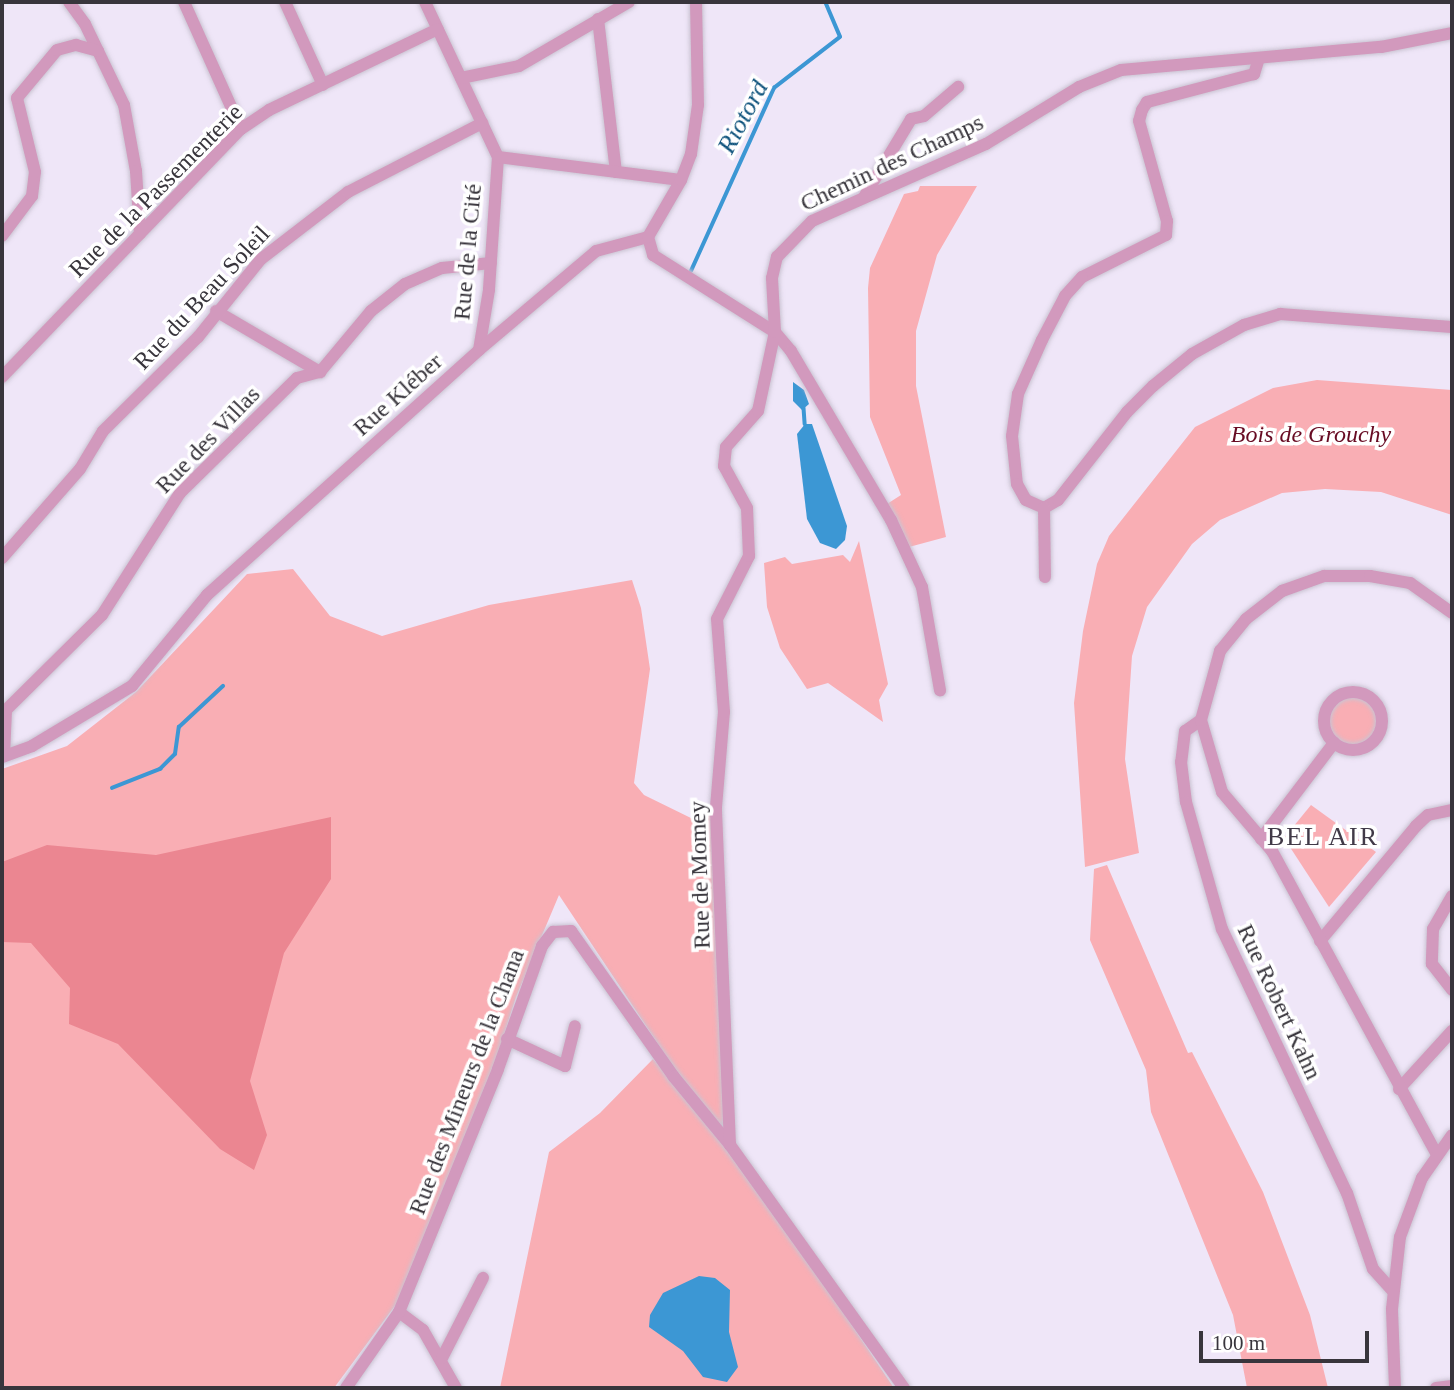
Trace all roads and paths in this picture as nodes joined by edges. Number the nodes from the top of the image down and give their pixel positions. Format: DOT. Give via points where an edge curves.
graph roads {
  1 [pos="69,2"];
  2 [pos="184,2"];
  3 [pos="285,2"];
  4 [pos="425,2"];
  5 [pos="629,2"];
  6 [pos="696,2"];
  7 [pos="598,19"];
  8 [pos="438,29"];
  9 [pos="1452,33"];
  10 [pos="98,51"];
  11 [pos="1259,58"];
  12 [pos="461,78"];
  13 [pos="323,85"];
  14 [pos="958,87"];
  15 [pos="482,123"];
  16 [pos="241,130"];
  17 [pos="498,157"];
  18 [pos="616,172"];
  19 [pos="681,180"];
  20 [pos="864,197"];
  21 [pos="140,234"];
  22 [pos="2,236"];
  23 [pos="648,237"];
  24 [pos="491,263"];
  25 [pos="216,312"];
  26 [pos="1452,327"];
  27 [pos="775,332"];
  28 [pos="479,350"];
  29 [pos="320,372"];
  30 [pos="2,377"];
  31 [pos="1044,508"];
  32 [pos="2,558"];
  33 [pos="1045,577"];
  34 [pos="1452,613"];
  35 [pos="940,690"];
  36 [pos="1201,720"];
  37 [pos="1334,743"];
  38 [pos="3,757"];
  39 [pos="1452,810"];
  40 [pos="1261,839"];
  41 [pos="1452,896"];
  42 [pos="1320,941"];
  43 [pos="1452,990"];
  44 [pos="575,1026"];
  45 [pos="1452,1031"];
  46 [pos="507,1039"];
  47 [pos="1399,1089"];
  48 [pos="1452,1135"];
  49 [pos="730,1145"];
  50 [pos="1433,1158"];
  51 [pos="484,1278"];
  52 [pos="1393,1291"];
  53 [pos="399,1312"];
  54 [pos="442,1358"];
  55 [pos="1452,1386"];
  56 [pos="347,1388"];
  57 [pos="456,1388"];
  58 [pos="904,1388"];
  59 [pos="1395,1388"];
  60 [pos="1436,1388"];
  1 -- 10 [label="street"];
  2 -- 16 [label="street"];
  3 -- 13 [label="street"];
  4 -- 8 [label="street"];
  5 -- 7 [label="street"];
  6 -- 19 [label="street" via="698,105"];
  7 -- 12 [label="street" via="519,66"];
  7 -- 18 [label="street"];
  8 -- 12 [label="street"];
  8 -- 13 [label="street, Rue de la Passementerie"];
  9 -- 11 [label="street, Chemin des Champs" via="1381,47"];
  10 -- 21 [label="street" via="124,105 132,137"];
  10 -- 22 [label="street" via="76,45 57,50 17,98 35,172 32,196"];
  11 -- 20 [label="street, Chemin des Champs" via="1148,65 1098,78 986,144"];
  11 -- 31 [label="street" via="1254,74 1147,102 1142,110 1139,121 1167,221 1166,235 1082,277 1065,296 1032,362 1018,394 1012,436 1017,484 1026,500"];
  12 -- 15 [label="street"];
  13 -- 16 [label="street, Rue de la Passementerie"];
  14 -- 20 [label="street" via="924,116 911,120"];
  15 -- 17 [label="street"];
  15 -- 25 [label="street, Rue du Beau Soleil" via="324,207 261,259"];
  16 -- 21 [label="street, Rue de la Passementerie"];
  17 -- 18 [label="street"];
  17 -- 24 [label="street, Rue de la Cité"];
  18 -- 19 [label="street"];
  19 -- 23 [label="street"];
  20 -- 27 [label="street, Chemin des Champs" via="812,221 777,257 772,278"];
  21 -- 30 [label="street, Rue de la Passementerie"];
  23 -- 27 [label="street" via="653,255"];
  23 -- 28 [label="street, Rue Kléber" via="596,251"];
  24 -- 28 [label="street, Rue de la Cité"];
  24 -- 29 [label="street, Rue des Villas" via="442,268 405,284 371,311"];
  25 -- 29 [label="street"];
  25 -- 32 [label="street, Rue du Beau Soleil" via="198,337 103,431 80,469"];
  26 -- 31 [label="street" via="1280,314 1244,326 1192,354 1153,386 1058,499"];
  27 -- 35 [label="street" via="791,351 891,520 922,587"];
  27 -- 49 [label="street, Rue de Momey" via="758,411 726,447 723,466 747,508 749,556 718,619 724,712 716,807"];
  28 -- 38 [label="street, Rue Kléber" via="207,595 132,685 32,747"];
  29 -- 38 [label="street, Rue des Villas" via="297,378 180,493 102,615 6,710"];
  31 -- 33 [label="street"];
  34 -- 36 [label="street" via="1410,583 1370,576 1324,576 1282,590 1246,619 1220,651"];
  36 -- 40 [label="street" via="1222,792"];
  36 -- 52 [label="street, Rue Robert Kahn" via="1185,731 1183,775 1202,872 1224,936 1347,1193 1373,1269"];
  37 -- 37 [label="street" via="1360,749 1376,739 1382,720 1375,702 1350,692 1331,702 1324,728"];
  37 -- 40 [label="street"];
  39 -- 42 [label="street" via="1428,815 1416,826"];
  40 -- 42 [label="street"];
  41 -- 43 [label="street" via="1433,929 1432,964"];
  42 -- 47 [label="street"];
  44 -- 46 [label="street" via="565,1066"];
  45 -- 47 [label="street"];
  46 -- 49 [label="street, Rue des Mineurs de la Chana" via="541,946 553,932 571,931 674,1077"];
  46 -- 53 [label="street, Rue des Mineurs de la Chana"];
  47 -- 50 [label="street"];
  48 -- 50 [label="street"];
  49 -- 58 [label="street"];
  50 -- 52 [label="street" via="1400,1237"];
  51 -- 54 [label="street"];
  52 -- 59 [label="street"];
  53 -- 54 [label="street" via="423,1330"];
  53 -- 56 [label="street, Rue des Mineurs de la Chana"];
  54 -- 57 [label="street"];
  55 -- 60 [label="street"];
}
